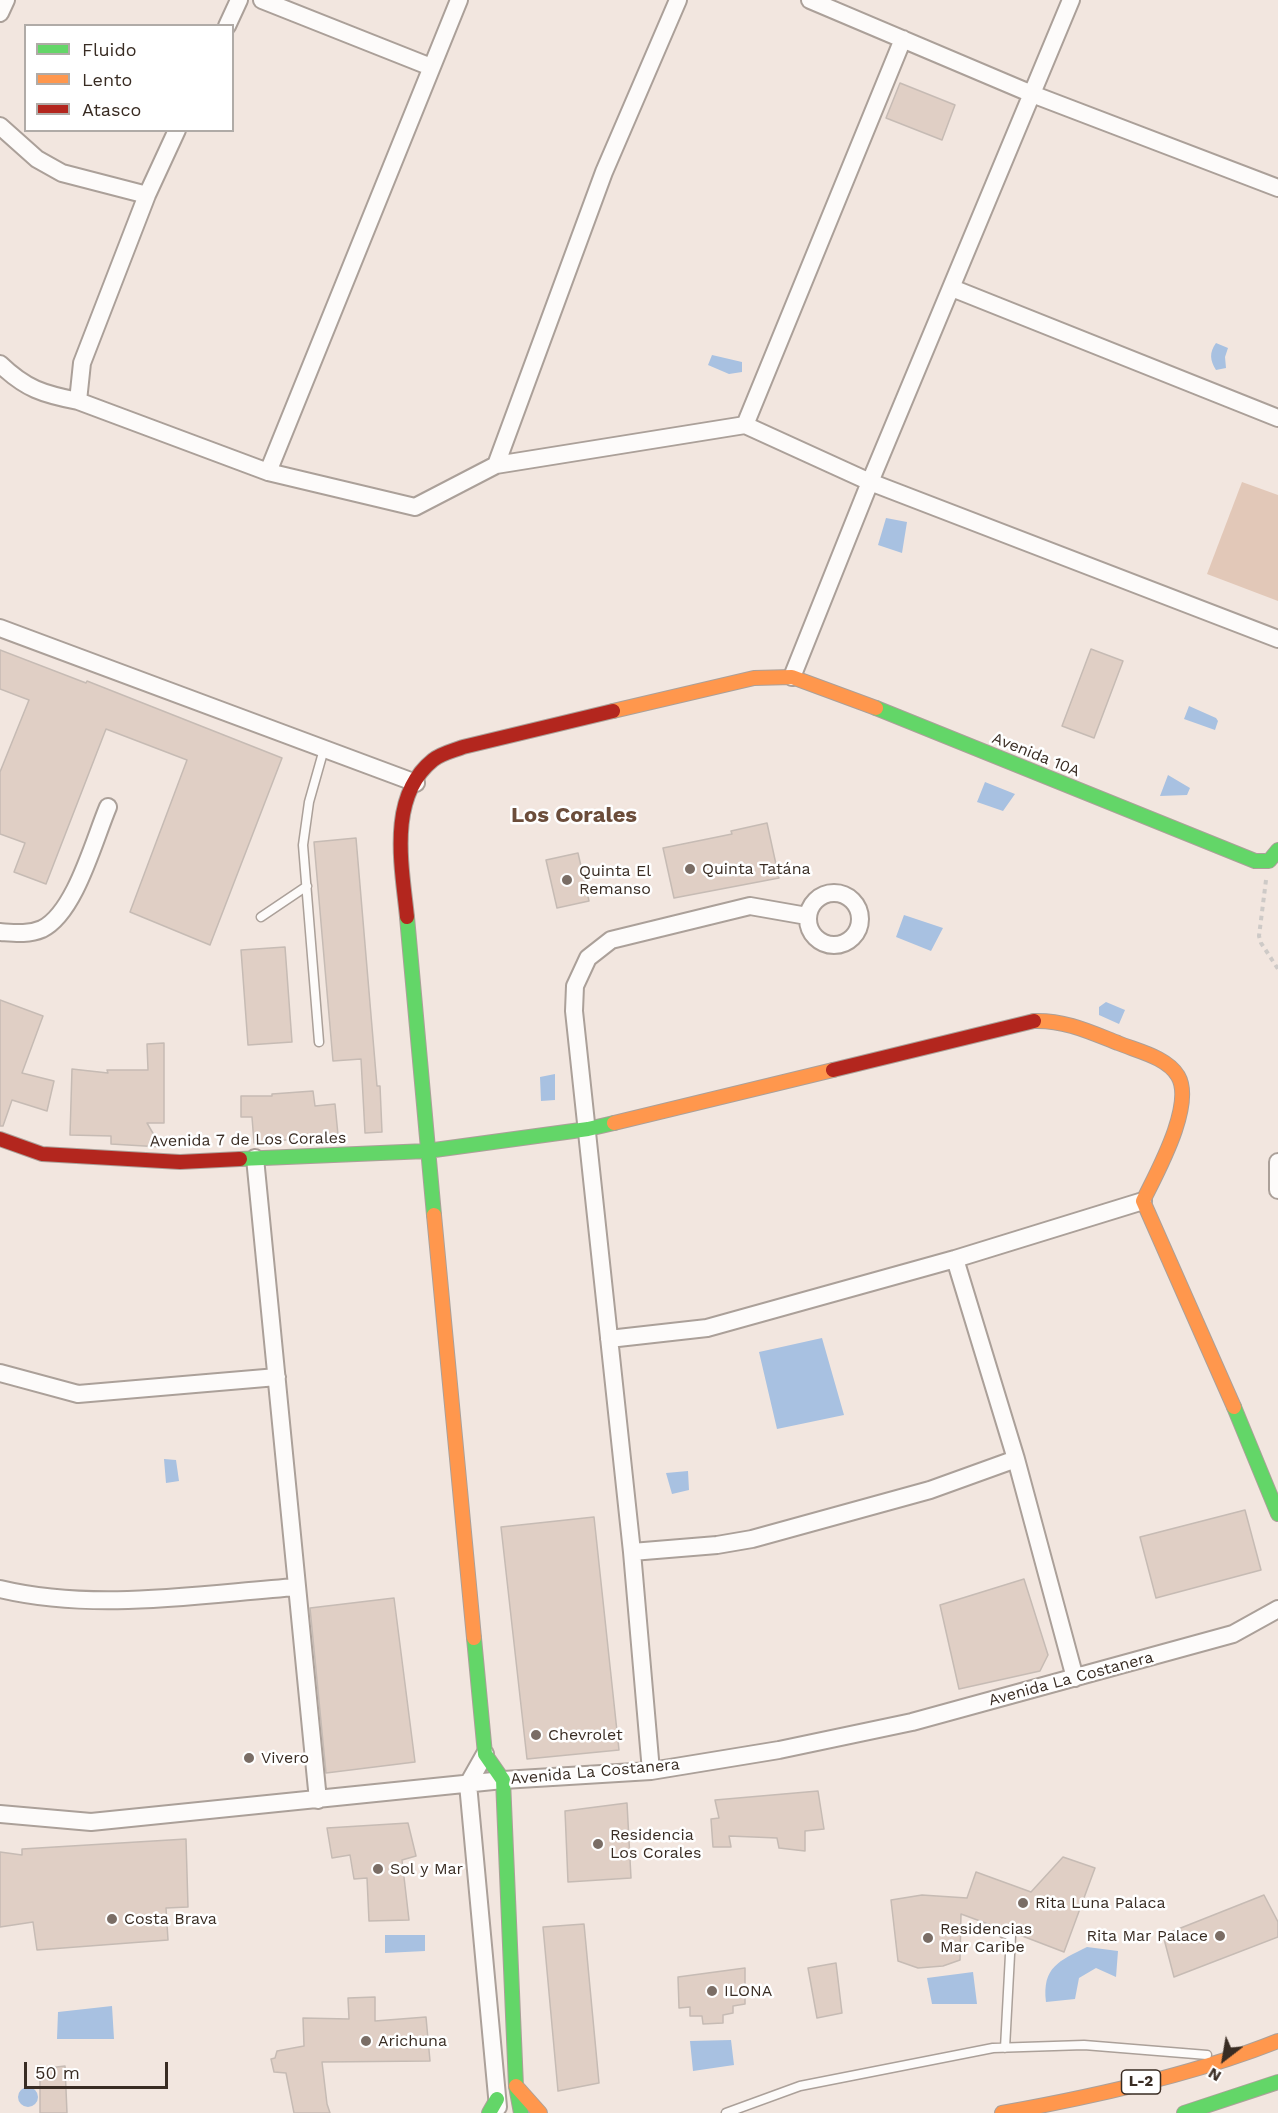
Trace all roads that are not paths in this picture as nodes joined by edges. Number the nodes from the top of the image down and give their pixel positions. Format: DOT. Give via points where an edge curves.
graph roads {
  1 [pos="6,0"];
  2 [pos="239,0"];
  3 [pos="262,0"];
  4 [pos="459,0"];
  5 [pos="678,0"];
  6 [pos="810,0"];
  7 [pos="1071,0"];
  8 [pos="0,13"];
  9 [pos="228,24"];
  10 [pos="903,39"];
  11 [pos="431,67"];
  12 [pos="1032,94"];
  13 [pos="0,126"];
  14 [pos="176,132"];
  15 [pos="1278,188"];
  16 [pos="147,195"];
  17 [pos="952,288"];
  18 [pos="0,364"];
  19 [pos="78,401"];
  20 [pos="1278,418"];
  21 [pos="745,425"];
  22 [pos="496,465"];
  23 [pos="268,472"];
  24 [pos="870,482"];
  25 [pos="0,628"];
  26 [pos="1278,639"];
  27 [pos="792,677"];
  28 [pos="324,749"];
  29 [pos="416,783"];
  30 [pos="108,807"];
  31 [pos="1273,855"];
  32 [pos="307,886"];
  33 [pos="261,916"];
  34 [pos="807,916"];
  35 [pos="0,932"];
  36 [pos="319,1042"];
  37 [pos="588,1129"];
  38 [pos="0,1139"];
  39 [pos="427,1151"];
  40 [pos="255,1158"];
  41 [pos="1278,1162"];
  42 [pos="1278,1188"];
  43 [pos="1143,1201"];
  44 [pos="955,1259"];
  45 [pos="609,1339"];
  46 [pos="0,1373"];
  47 [pos="277,1377"];
  48 [pos="1016,1459"];
  49 [pos="1278,1514"];
  50 [pos="632,1552"];
  51 [pos="297,1587"];
  52 [pos="0,1589"];
  53 [pos="1278,1609"];
  54 [pos="1075,1678"];
  55 [pos="485,1754"];
  56 [pos="651,1771"];
  57 [pos="503,1780"];
  58 [pos="468,1784"];
  59 [pos="318,1800"];
  60 [pos="0,1814"];
  61 [pos="1003,1933"];
  62 [pos="1278,2041"];
  63 [pos="1005,2048"];
  64 [pos="1238,2057"];
  65 [pos="1278,2082"];
  66 [pos="516,2086"];
  67 [pos="495,2108"];
  68 [pos="520,2113"];
  69 [pos="540,2113"];
  70 [pos="726,2113"];
  71 [pos="1002,2113"];
  72 [pos="1184,2113"];
  1 -- 8 [label="street"];
  2 -- 9 [label="street"];
  3 -- 11 [label="street"];
  4 -- 11 [label="street"];
  5 -- 22 [label="street" via="604,172"];
  6 -- 10 [label="street"];
  7 -- 12 [label="street"];
  10 -- 12 [label="street"];
  10 -- 21 [label="street"];
  11 -- 23 [label="street"];
  12 -- 15 [label="street"];
  12 -- 17 [label="street"];
  13 -- 16 [label="street" via="36,159 62,173"];
  14 -- 16 [label="street"];
  16 -- 19 [label="street" via="82,363"];
  17 -- 20 [label="street"];
  17 -- 24 [label="street"];
  18 -- 19 [label="street" via="18,381 41,393"];
  19 -- 23 [label="street"];
  21 -- 22 [label="street"];
  21 -- 24 [label="street"];
  22 -- 23 [label="street" via="415,507"];
  24 -- 26 [label="street"];
  24 -- 27 [label="street"];
  25 -- 28 [label="street"];
  27 -- 29 [label="street, Avenida 10A" via="754,678 463,747 433,760"];
  27 -- 31 [label="street, Avenida 10A" via="1255,861"];
  28 -- 29 [label="street"];
  28 -- 32 [label="lane" via="309,802 303,845"];
  29 -- 39 [label="street, Avenida 10A" via="405,806 399,837"];
  30 -- 35 [label="street" via="69,901 58,917 27,933"];
  32 -- 33 [label="lane"];
  32 -- 36 [label="lane"];
  34 -- 37 [label="street" via="750,906 611,940 588,958 575,986 574,1011"];
  37 -- 39 [label="street, Avenida 7 de Los Corales"];
  37 -- 43 [label="street, Avenida 7 de Los Corales" via="1034,1021 1052,1020 1070,1023 1162,1062 1179,1077 1183,1101"];
  37 -- 45 [label="street"];
  38 -- 40 [label="street, Avenida 7 de Los Corales" via="42,1154 180,1162"];
  39 -- 40 [label="street, Avenida 7 de Los Corales"];
  39 -- 55 [label="street, Avenida 10A"];
  40 -- 47 [label="street"];
  41 -- 42 [label="street"];
  43 -- 44 [label="street"];
  43 -- 49 [label="street"];
  44 -- 45 [label="street" via="706,1328"];
  44 -- 48 [label="street"];
  45 -- 50 [label="street"];
  46 -- 47 [label="street" via="78,1394"];
  47 -- 51 [label="street"];
  48 -- 50 [label="street" via="930,1490 752,1539"];
  48 -- 54 [label="street"];
  50 -- 56 [label="street"];
  51 -- 52 [label="street" via="117,1600 32,1596"];
  51 -- 59 [label="street"];
  53 -- 54 [label="street, Avenida La Costanera" via="1233,1634"];
  54 -- 56 [label="street, Avenida La Costanera" via="912,1722"];
  55 -- 57 [label="street"];
  55 -- 58 [label="street"];
  56 -- 57 [label="street, Avenida La Costanera"];
  57 -- 58 [label="street, Avenida La Costanera"];
  57 -- 66 [label="street"];
  58 -- 59 [label="street, Avenida La Costanera"];
  58 -- 67 [label="street"];
  59 -- 60 [label="street, Avenida La Costanera" via="91,1822"];
  61 -- 63 [label="lane" via="1011,1936"];
  62 -- 64 [label="street, L-2"];
  63 -- 64 [label="lane" via="1084,2045"];
  63 -- 70 [label="lane" via="800,2086"];
  64 -- 71 [label="street, L-2" via="1060,2103"];
  65 -- 72 [label="street"];
  66 -- 68 [label="street"];
  66 -- 69 [label="street"];
}
